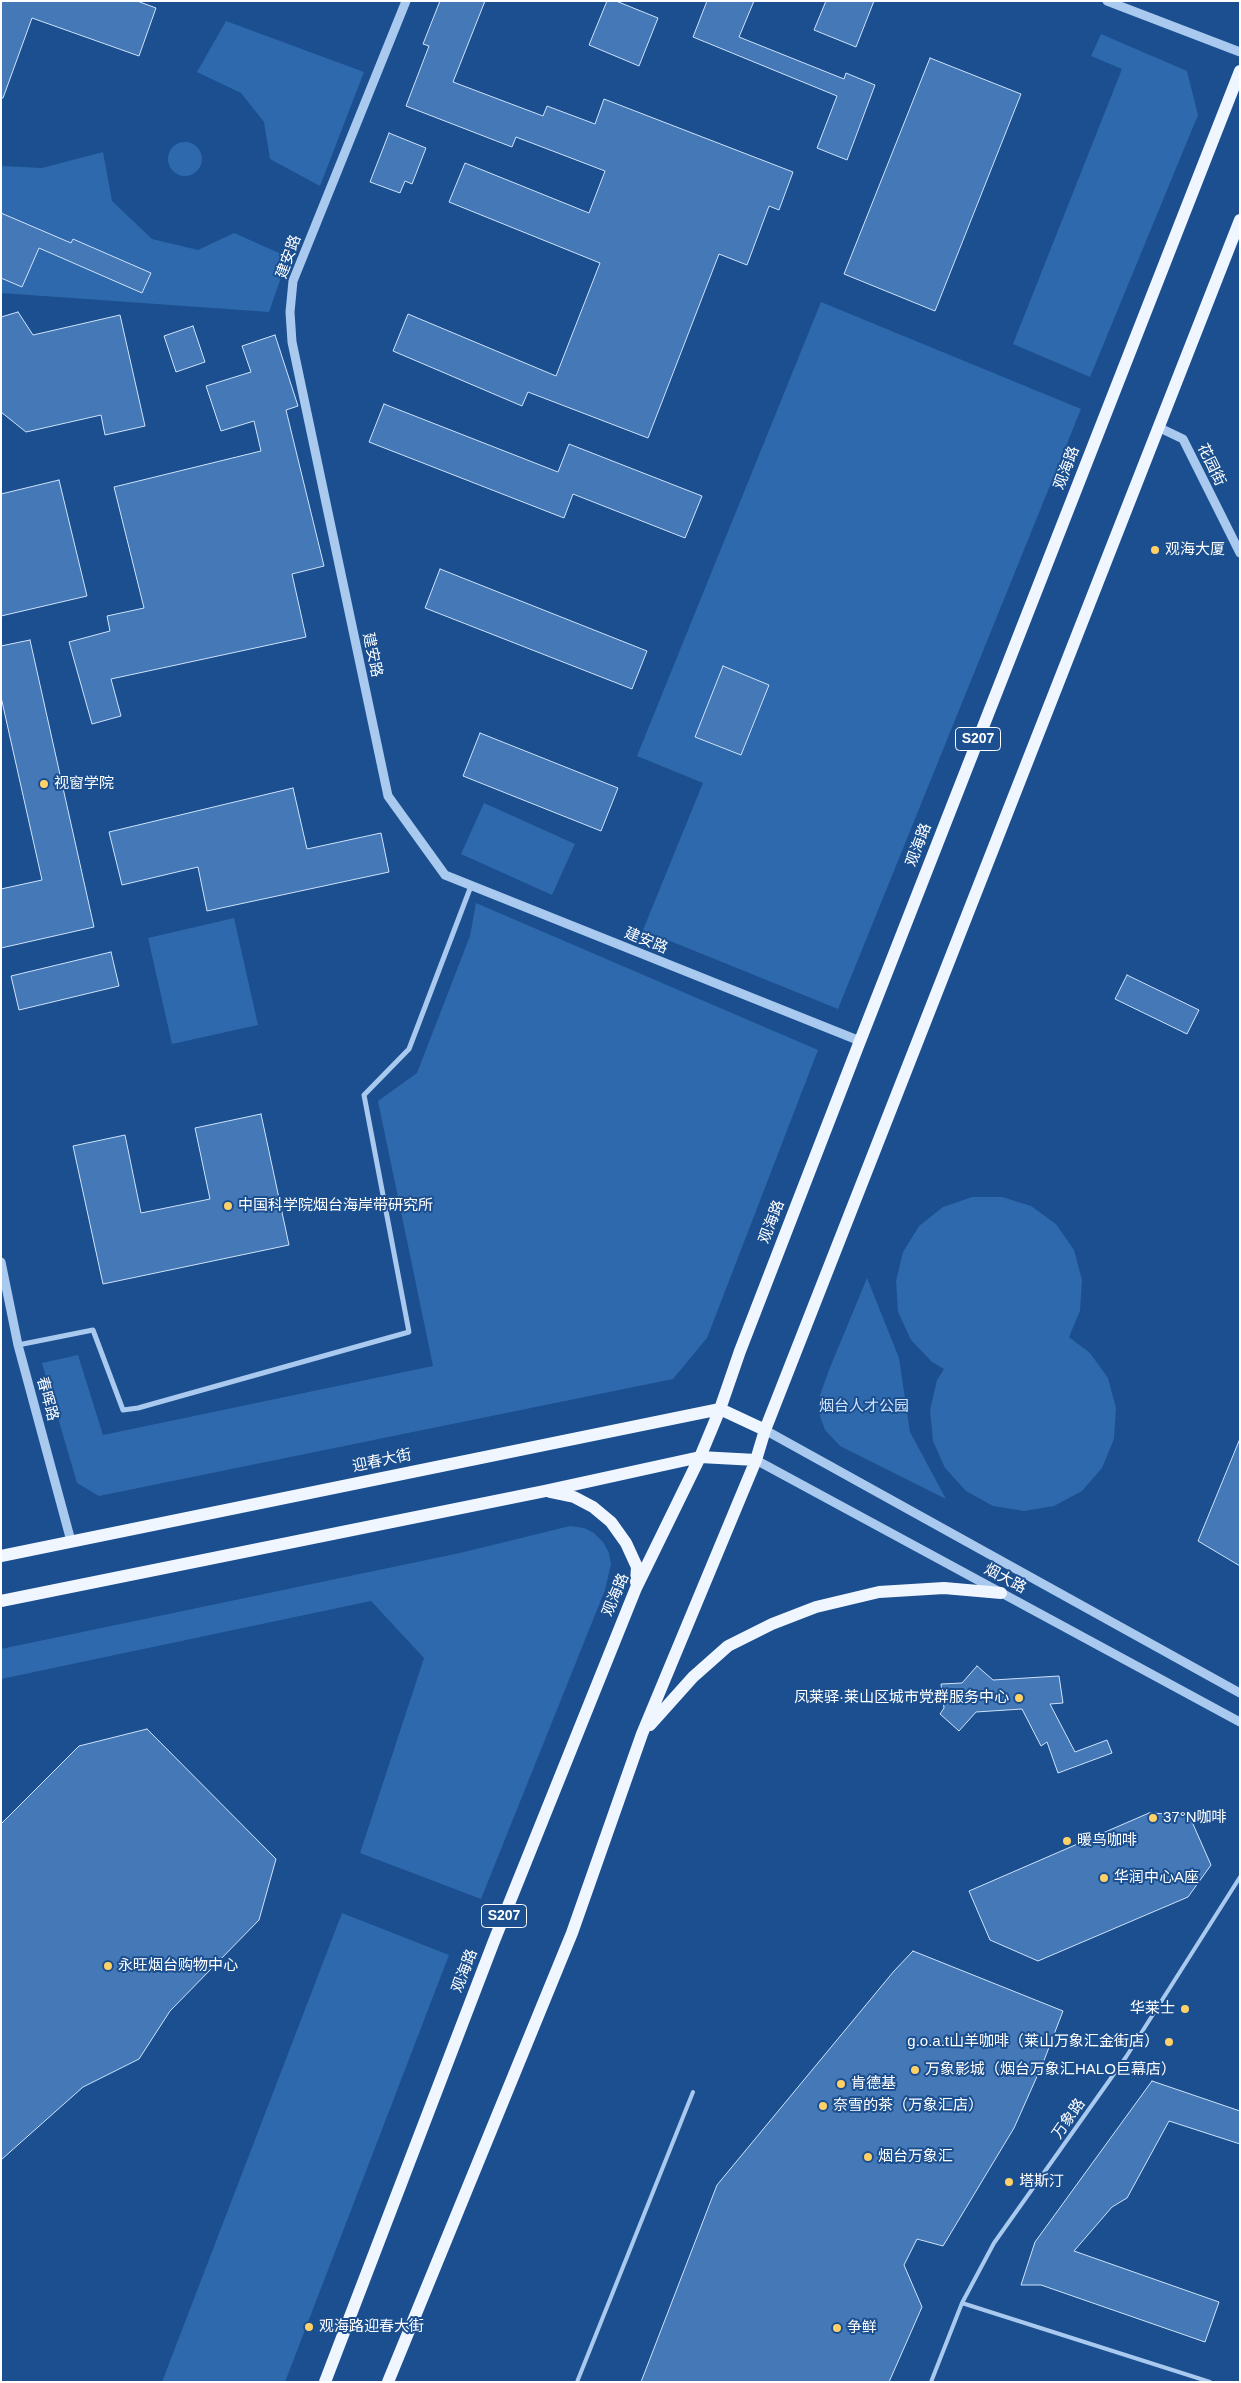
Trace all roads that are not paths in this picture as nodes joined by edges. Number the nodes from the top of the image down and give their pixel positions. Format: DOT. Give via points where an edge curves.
graph roads {
  1 [pos="406,1"];
  2 [pos="1107,1"];
  3 [pos="1240,52"];
  4 [pos="1240,70"];
  5 [pos="1240,220"];
  6 [pos="1160,428"];
  7 [pos="1240,553"];
  8 [pos="471,886"];
  9 [pos="860,1040"];
  10 [pos="1,1262"];
  11 [pos="18,1345"];
  12 [pos="720,1409"];
  13 [pos="764,1430"];
  14 [pos="700,1457"];
  15 [pos="756,1460"];
  16 [pos="545,1491"];
  17 [pos="71,1541"];
  18 [pos="1,1556"];
  19 [pos="636,1588"];
  20 [pos="1002,1593"];
  21 [pos="1,1601"];
  22 [pos="1240,1693"];
  23 [pos="1240,1722"];
  24 [pos="642,1734"];
  25 [pos="1240,1877"];
  26 [pos="693,2092"];
  27 [pos="962,2303"];
  28 [pos="326,2382"];
  29 [pos="388,2382"];
  30 [pos="577,2382"];
  31 [pos="931,2382"];
  32 [pos="1210,2382"];
  1 -- 8 [label="street, 建安路" via="293,281 291,332 388,796 445,875"];
  2 -- 3 [label="street"];
  4 -- 9 [label="main road, 观海路 / S207"];
  5 -- 6 [label="main road"];
  6 -- 7 [label="street, 花园街" via="1183,439"];
  6 -- 13 [label="main road"];
  8 -- 9 [label="street, 建安路"];
  8 -- 11 [label="street" via="409,1049 364,1095 410,1332 123,1410 94,1330"];
  9 -- 12 [label="main road, 观海路 / S207"];
  10 -- 11 [label="street, 春晖路"];
  11 -- 17 [label="street, 春晖路"];
  12 -- 13 [label="main road"];
  12 -- 14 [label="main road, 观海路 / S207"];
  12 -- 17 [label="main road, 迎春大街"];
  13 -- 15 [label="main road"];
  13 -- 22 [label="street, 烟大路"];
  14 -- 15 [label="main road"];
  14 -- 16 [label="main road"];
  14 -- 19 [label="main road, 观海路 / S207"];
  15 -- 20 [label="street, 烟大路"];
  15 -- 24 [label="main road"];
  16 -- 19 [label="main road" via="574,1497 611,1522 637,1567"];
  16 -- 21 [label="main road"];
  17 -- 18 [label="main road, 迎春大街"];
  19 -- 28 [label="main road, 观海路 / S207" via="494,1941"];
  20 -- 23 [label="street, 烟大路"];
  20 -- 24 [label="main road" via="944,1588 879,1592 816,1607 772,1624 728,1646 693,1677"];
  24 -- 29 [label="main road" via="572,1933"];
  25 -- 27 [label="lane, 万象路" via="1126,2057 994,2243"];
  26 -- 30 [label="lane"];
  27 -- 31 [label="lane, 万象路"];
  27 -- 32 [label="lane"];
}
